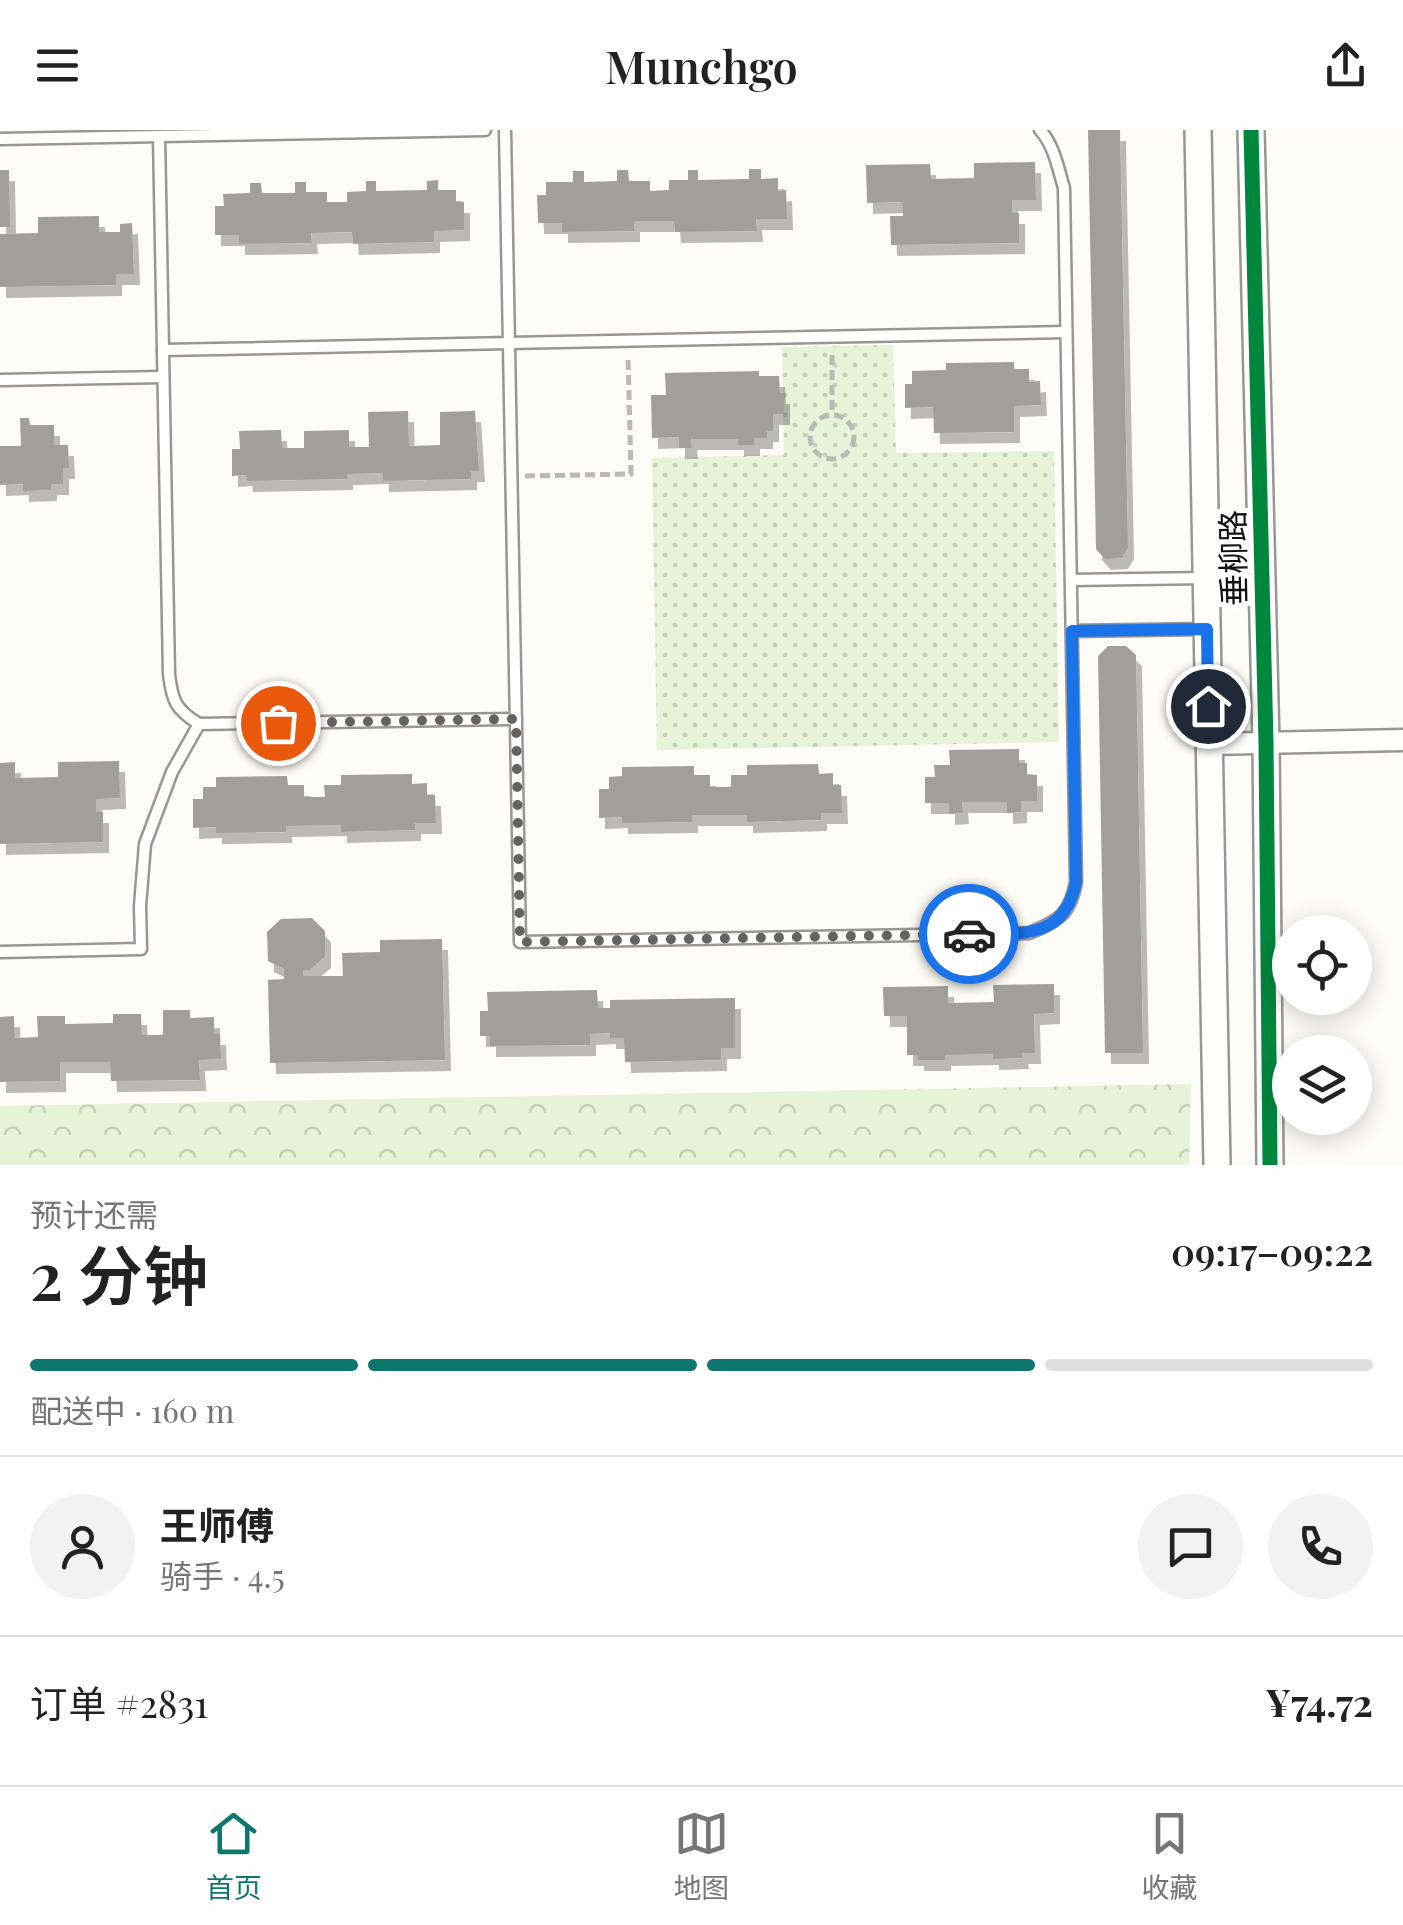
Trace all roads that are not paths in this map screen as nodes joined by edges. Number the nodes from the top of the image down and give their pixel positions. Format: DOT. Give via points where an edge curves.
graph roads {
  1 [pos="485,130"];
  2 [pos="506,130"];
  3 [pos="1040,130"];
  4 [pos="1198,130"];
  5 [pos="1251,130"];
  6 [pos="159,136"];
  7 [pos="0,139"];
  8 [pos="1066,332"];
  9 [pos="510,343"];
  10 [pos="163,350"];
  11 [pos="164,377"];
  12 [pos="0,380"];
  13 [pos="1206,578"];
  14 [pos="1071,580"];
  15 [pos="1207,629"];
  16 [pos="1072,631"];
  17 [pos="516,719"];
  18 [pos="199,724"];
  19 [pos="1403,740"];
  20 [pos="1266,742"];
  21 [pos="1208,744"];
  22 [pos="0,952"];
  23 [pos="1218,1165"];
  24 [pos="1270,1165"];
  1 -- 6 [label="lane"];
  2 -- 9 [label="lane"];
  3 -- 8 [label="lane" via="1064,188"];
  4 -- 13 [label="street, 垂柳路"];
  5 -- 20 [label="street, 垂柳路"];
  6 -- 7 [label="lane"];
  6 -- 10 [label="lane"];
  8 -- 9 [label="lane"];
  8 -- 14 [label="lane"];
  9 -- 10 [label="lane"];
  9 -- 17 [label="lane"];
  10 -- 11 [label="lane"];
  11 -- 12 [label="lane"];
  11 -- 18 [label="lane" via="169,674 178,708"];
  13 -- 14 [label="lane"];
  13 -- 15 [label="street, 垂柳路"];
  14 -- 16 [label="lane"];
  15 -- 16 [label="lane"];
  15 -- 21 [label="street, 垂柳路"];
  16 -- 17 [label="lane" via="1076,882 1066,912 1029,933 520,942"];
  17 -- 18 [label="lane"];
  18 -- 22 [label="lane" via="144,844 141,949"];
  19 -- 20 [label="street"];
  20 -- 21 [label="street"];
  20 -- 24 [label="street, 垂柳路"];
  21 -- 23 [label="street, 垂柳路"];
}
